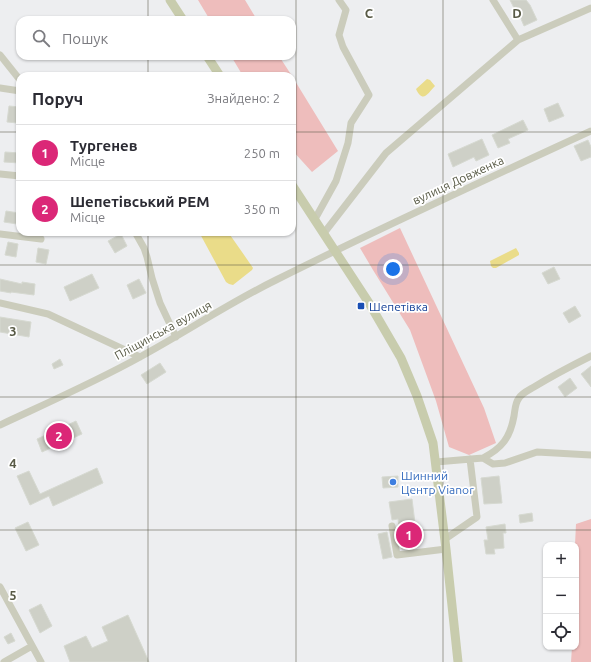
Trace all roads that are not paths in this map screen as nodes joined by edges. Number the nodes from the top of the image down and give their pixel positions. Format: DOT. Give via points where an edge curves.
graph roads {
  1 [pos="170,0"];
  2 [pos="339,0"];
  3 [pos="493,0"];
  4 [pos="591,8"];
  5 [pos="180,16"];
  6 [pos="518,40"];
  7 [pos="0,55"];
  8 [pos="210,60"];
  9 [pos="217,72"];
  10 [pos="16,75"];
  11 [pos="0,88"];
  12 [pos="16,90"];
  13 [pos="591,131"];
  14 [pos="0,174"];
  15 [pos="16,176"];
  16 [pos="296,191"];
  17 [pos="315,219"];
  18 [pos="324,233"];
  19 [pos="0,234"];
  20 [pos="16,236"];
  21 [pos="16,236"];
  22 [pos="138,236"];
  23 [pos="41,239"];
  24 [pos="336,251"];
  25 [pos="0,303"];
  26 [pos="176,337"];
  27 [pos="591,356"];
  28 [pos="140,357"];
  29 [pos="0,425"];
  30 [pos="591,455"];
  31 [pos="482,458"];
  32 [pos="470,459"];
  33 [pos="436,462"];
  34 [pos="392,526"];
  35 [pos="446,544"];
  36 [pos="0,587"];
  37 [pos="32,646"];
  38 [pos="4,662"];
  39 [pos="41,662"];
  40 [pos="458,662"];
  1 -- 5 [label="main road"];
  2 -- 17 [label="street" via="346,10 339,35 369,95 351,123 348,143 336,181"];
  3 -- 6 [label="street"];
  4 -- 6 [label="street"];
  6 -- 18 [label="street" via="386,153"];
  7 -- 10 [label="street"];
  8 -- 9 [label="main road"];
  11 -- 12 [label="street"];
  13 -- 24 [label="street, вулиця Довженка"];
  14 -- 15 [label="street"];
  16 -- 17 [label="main road"];
  17 -- 18 [label="main road"];
  18 -- 24 [label="main road"];
  19 -- 20 [label="street"];
  21 -- 23 [label="street"];
  22 -- 26 [label="street" via="160,303"];
  24 -- 26 [label="street, Пліщинська вулиця" via="275,280"];
  24 -- 33 [label="main road" via="401,358 429,429"];
  25 -- 28 [label="street" via="48,314"];
  26 -- 28 [label="street, Пліщинська вулиця"];
  27 -- 31 [label="street" via="525,392 518,399 506,440"];
  28 -- 29 [label="street, Пліщинська вулиця"];
  30 -- 31 [label="street" via="537,452 505,463 493,464"];
  31 -- 32 [label="street"];
  32 -- 33 [label="street"];
  32 -- 35 [label="street" via="477,517"];
  33 -- 35 [label="main road"];
  34 -- 35 [label="street" via="397,555"];
  35 -- 40 [label="main road"];
  36 -- 37 [label="street"];
  37 -- 38 [label="street"];
  37 -- 39 [label="street"];
}
